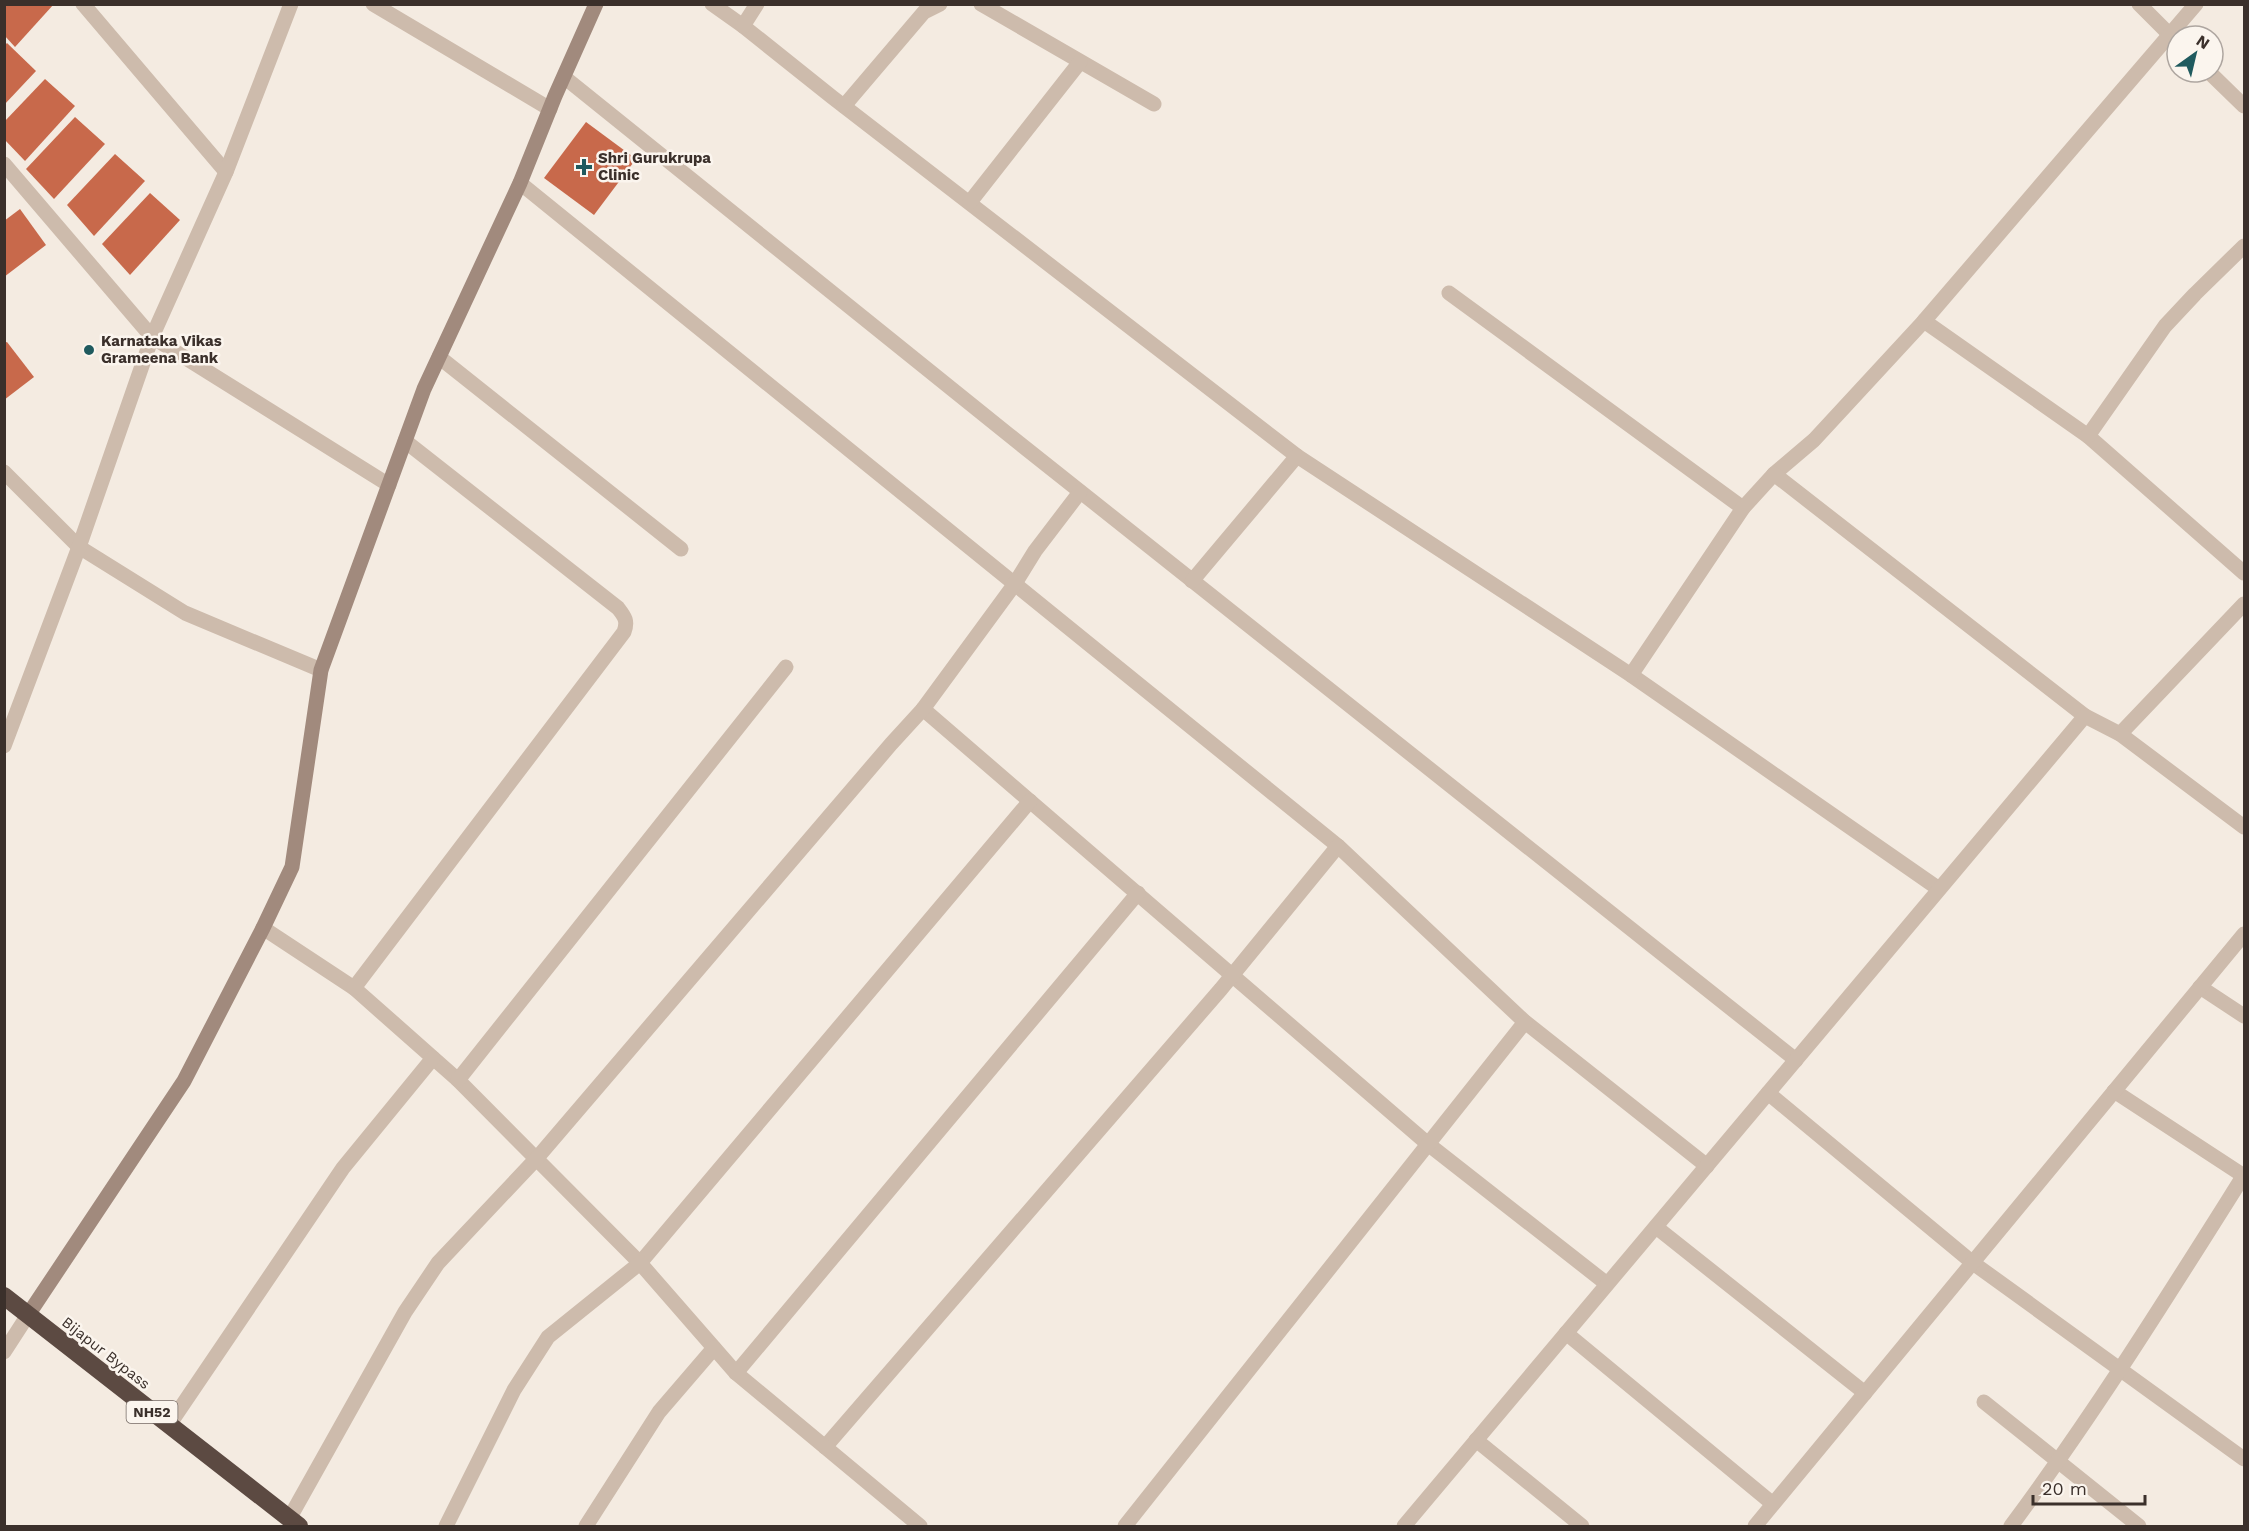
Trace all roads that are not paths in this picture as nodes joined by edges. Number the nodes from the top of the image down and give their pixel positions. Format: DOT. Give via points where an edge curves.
graph roads {
  1 [pos="83,4"];
  2 [pos="291,4"];
  3 [pos="373,4"];
  4 [pos="596,4"];
  5 [pos="712,4"];
  6 [pos="757,4"];
  7 [pos="940,4"];
  8 [pos="981,4"];
  9 [pos="2139,4"];
  10 [pos="2196,4"];
  11 [pos="2182,24"];
  12 [pos="743,26"];
  13 [pos="2165,30"];
  14 [pos="2165,47"];
  15 [pos="1080,62"];
  16 [pos="564,77"];
  17 [pos="2221,84"];
  18 [pos="1155,104"];
  19 [pos="844,106"];
  20 [pos="2244,106"];
  21 [pos="550,109"];
  22 [pos="4,164"];
  23 [pos="226,172"];
  24 [pos="520,183"];
  25 [pos="970,202"];
  26 [pos="2244,246"];
  27 [pos="1449,293"];
  28 [pos="1924,321"];
  29 [pos="152,336"];
  30 [pos="439,357"];
  31 [pos="2088,436"];
  32 [pos="405,441"];
  33 [pos="1297,456"];
  34 [pos="4,472"];
  35 [pos="1774,474"];
  36 [pos="389,485"];
  37 [pos="1080,492"];
  38 [pos="1743,508"];
  39 [pos="79,547"];
  40 [pos="681,549"];
  41 [pos="2244,573"];
  42 [pos="1192,581"];
  43 [pos="1014,585"];
  44 [pos="2244,604"];
  45 [pos="786,667"];
  46 [pos="321,670"];
  47 [pos="1631,675"];
  48 [pos="923,709"];
  49 [pos="2085,716"];
  50 [pos="2120,734"];
  51 [pos="4,746"];
  52 [pos="1030,801"];
  53 [pos="2243,824"];
  54 [pos="1338,846"];
  55 [pos="1939,889"];
  56 [pos="1138,893"];
  57 [pos="263,928"];
  58 [pos="2244,934"];
  59 [pos="1233,975"];
  60 [pos="354,987"];
  61 [pos="2200,987"];
  62 [pos="2244,1016"];
  63 [pos="1525,1022"];
  64 [pos="433,1058"];
  65 [pos="1796,1060"];
  66 [pos="458,1080"];
  67 [pos="2114,1091"];
  68 [pos="1768,1093"];
  69 [pos="1428,1144"];
  70 [pos="537,1158"];
  71 [pos="1707,1166"];
  72 [pos="2244,1175"];
  73 [pos="1656,1227"];
  74 [pos="640,1263"];
  75 [pos="1973,1263"];
  76 [pos="1607,1284"];
  77 [pos="4,1296"];
  78 [pos="28,1315"];
  79 [pos="1566,1333"];
  80 [pos="714,1348"];
  81 [pos="4,1352"];
  82 [pos="2121,1370"];
  83 [pos="736,1373"];
  84 [pos="1865,1393"];
  85 [pos="1984,1402"];
  86 [pos="169,1425"];
  87 [pos="1476,1440"];
  88 [pos="825,1448"];
  89 [pos="2244,1459"];
  90 [pos="2059,1462"];
  91 [pos="1773,1504"];
  92 [pos="294,1523"];
  93 [pos="446,1527"];
  94 [pos="586,1527"];
  95 [pos="920,1527"];
  96 [pos="1125,1527"];
  97 [pos="1404,1527"];
  98 [pos="1582,1527"];
  99 [pos="1755,1527"];
  100 [pos="2011,1527"];
  101 [pos="2139,1527"];
  1 -- 23 [label="street"];
  2 -- 23 [label="street"];
  3 -- 21 [label="street"];
  4 -- 16 [label="street"];
  5 -- 12 [label="street"];
  6 -- 12 [label="street"];
  7 -- 19 [label="street" via="924,12"];
  8 -- 15 [label="street"];
  9 -- 13 [label="street"];
  10 -- 11 [label="street"];
  12 -- 19 [label="street"];
  14 -- 28 [label="street"];
  15 -- 18 [label="street"];
  15 -- 25 [label="street"];
  16 -- 21 [label="street"];
  16 -- 37 [label="street"];
  17 -- 20 [label="street"];
  19 -- 25 [label="street"];
  21 -- 24 [label="street"];
  22 -- 29 [label="street"];
  23 -- 29 [label="street"];
  24 -- 30 [label="street"];
  24 -- 43 [label="street"];
  25 -- 33 [label="street"];
  26 -- 31 [label="street" via="2165,326"];
  27 -- 38 [label="street"];
  28 -- 31 [label="street"];
  28 -- 35 [label="street" via="1814,440"];
  29 -- 36 [label="street"];
  29 -- 39 [label="street"];
  30 -- 32 [label="street"];
  30 -- 40 [label="street"];
  31 -- 41 [label="street"];
  32 -- 36 [label="street"];
  32 -- 60 [label="street" via="618,608 627,624"];
  33 -- 42 [label="street"];
  33 -- 47 [label="street"];
  34 -- 39 [label="street"];
  35 -- 38 [label="street"];
  35 -- 49 [label="street"];
  36 -- 46 [label="street"];
  37 -- 42 [label="street"];
  37 -- 43 [label="street"];
  38 -- 47 [label="street"];
  39 -- 46 [label="street" via="185,613"];
  39 -- 51 [label="street"];
  42 -- 65 [label="street"];
  43 -- 48 [label="street"];
  43 -- 54 [label="street"];
  44 -- 50 [label="street"];
  45 -- 66 [label="street"];
  46 -- 57 [label="street" via="292,867"];
  47 -- 55 [label="street"];
  48 -- 52 [label="street"];
  48 -- 70 [label="street"];
  49 -- 50 [label="street"];
  49 -- 55 [label="street"];
  50 -- 53 [label="street"];
  52 -- 56 [label="street"];
  52 -- 74 [label="street"];
  54 -- 59 [label="street"];
  54 -- 63 [label="street"];
  55 -- 65 [label="street"];
  56 -- 59 [label="street"];
  56 -- 83 [label="street"];
  57 -- 60 [label="street"];
  57 -- 78 [label="street" via="184,1081"];
  58 -- 61 [label="street"];
  59 -- 69 [label="street"];
  59 -- 88 [label="street"];
  60 -- 64 [label="street"];
  61 -- 62 [label="street"];
  61 -- 67 [label="street"];
  63 -- 69 [label="street"];
  63 -- 71 [label="street"];
  64 -- 66 [label="street"];
  64 -- 86 [label="street" via="343,1168"];
  65 -- 68 [label="street"];
  66 -- 70 [label="street"];
  67 -- 72 [label="street"];
  67 -- 75 [label="street"];
  68 -- 71 [label="street"];
  68 -- 75 [label="street"];
  69 -- 76 [label="street"];
  69 -- 96 [label="street"];
  70 -- 74 [label="street"];
  70 -- 92 [label="street" via="438,1263 405,1312"];
  71 -- 73 [label="street"];
  72 -- 82 [label="street"];
  73 -- 76 [label="street"];
  73 -- 84 [label="street"];
  74 -- 80 [label="street"];
  74 -- 93 [label="street" via="548,1337 514,1390"];
  75 -- 82 [label="street"];
  75 -- 84 [label="street"];
  76 -- 79 [label="street"];
  77 -- 78 [label="highway, Bijapur Bypass / NH52"];
  78 -- 81 [label="street"];
  78 -- 86 [label="highway, Bijapur Bypass / NH52"];
  79 -- 87 [label="street"];
  79 -- 91 [label="street"];
  80 -- 83 [label="street"];
  80 -- 94 [label="street" via="659,1412"];
  82 -- 89 [label="street"];
  82 -- 90 [label="street"];
  83 -- 88 [label="street"];
  84 -- 91 [label="street"];
  85 -- 90 [label="street"];
  86 -- 92 [label="highway, Bijapur Bypass / NH52"];
  87 -- 97 [label="street"];
  87 -- 98 [label="street"];
  88 -- 95 [label="street"];
  90 -- 100 [label="street"];
  90 -- 101 [label="street"];
  91 -- 99 [label="street"];
}
